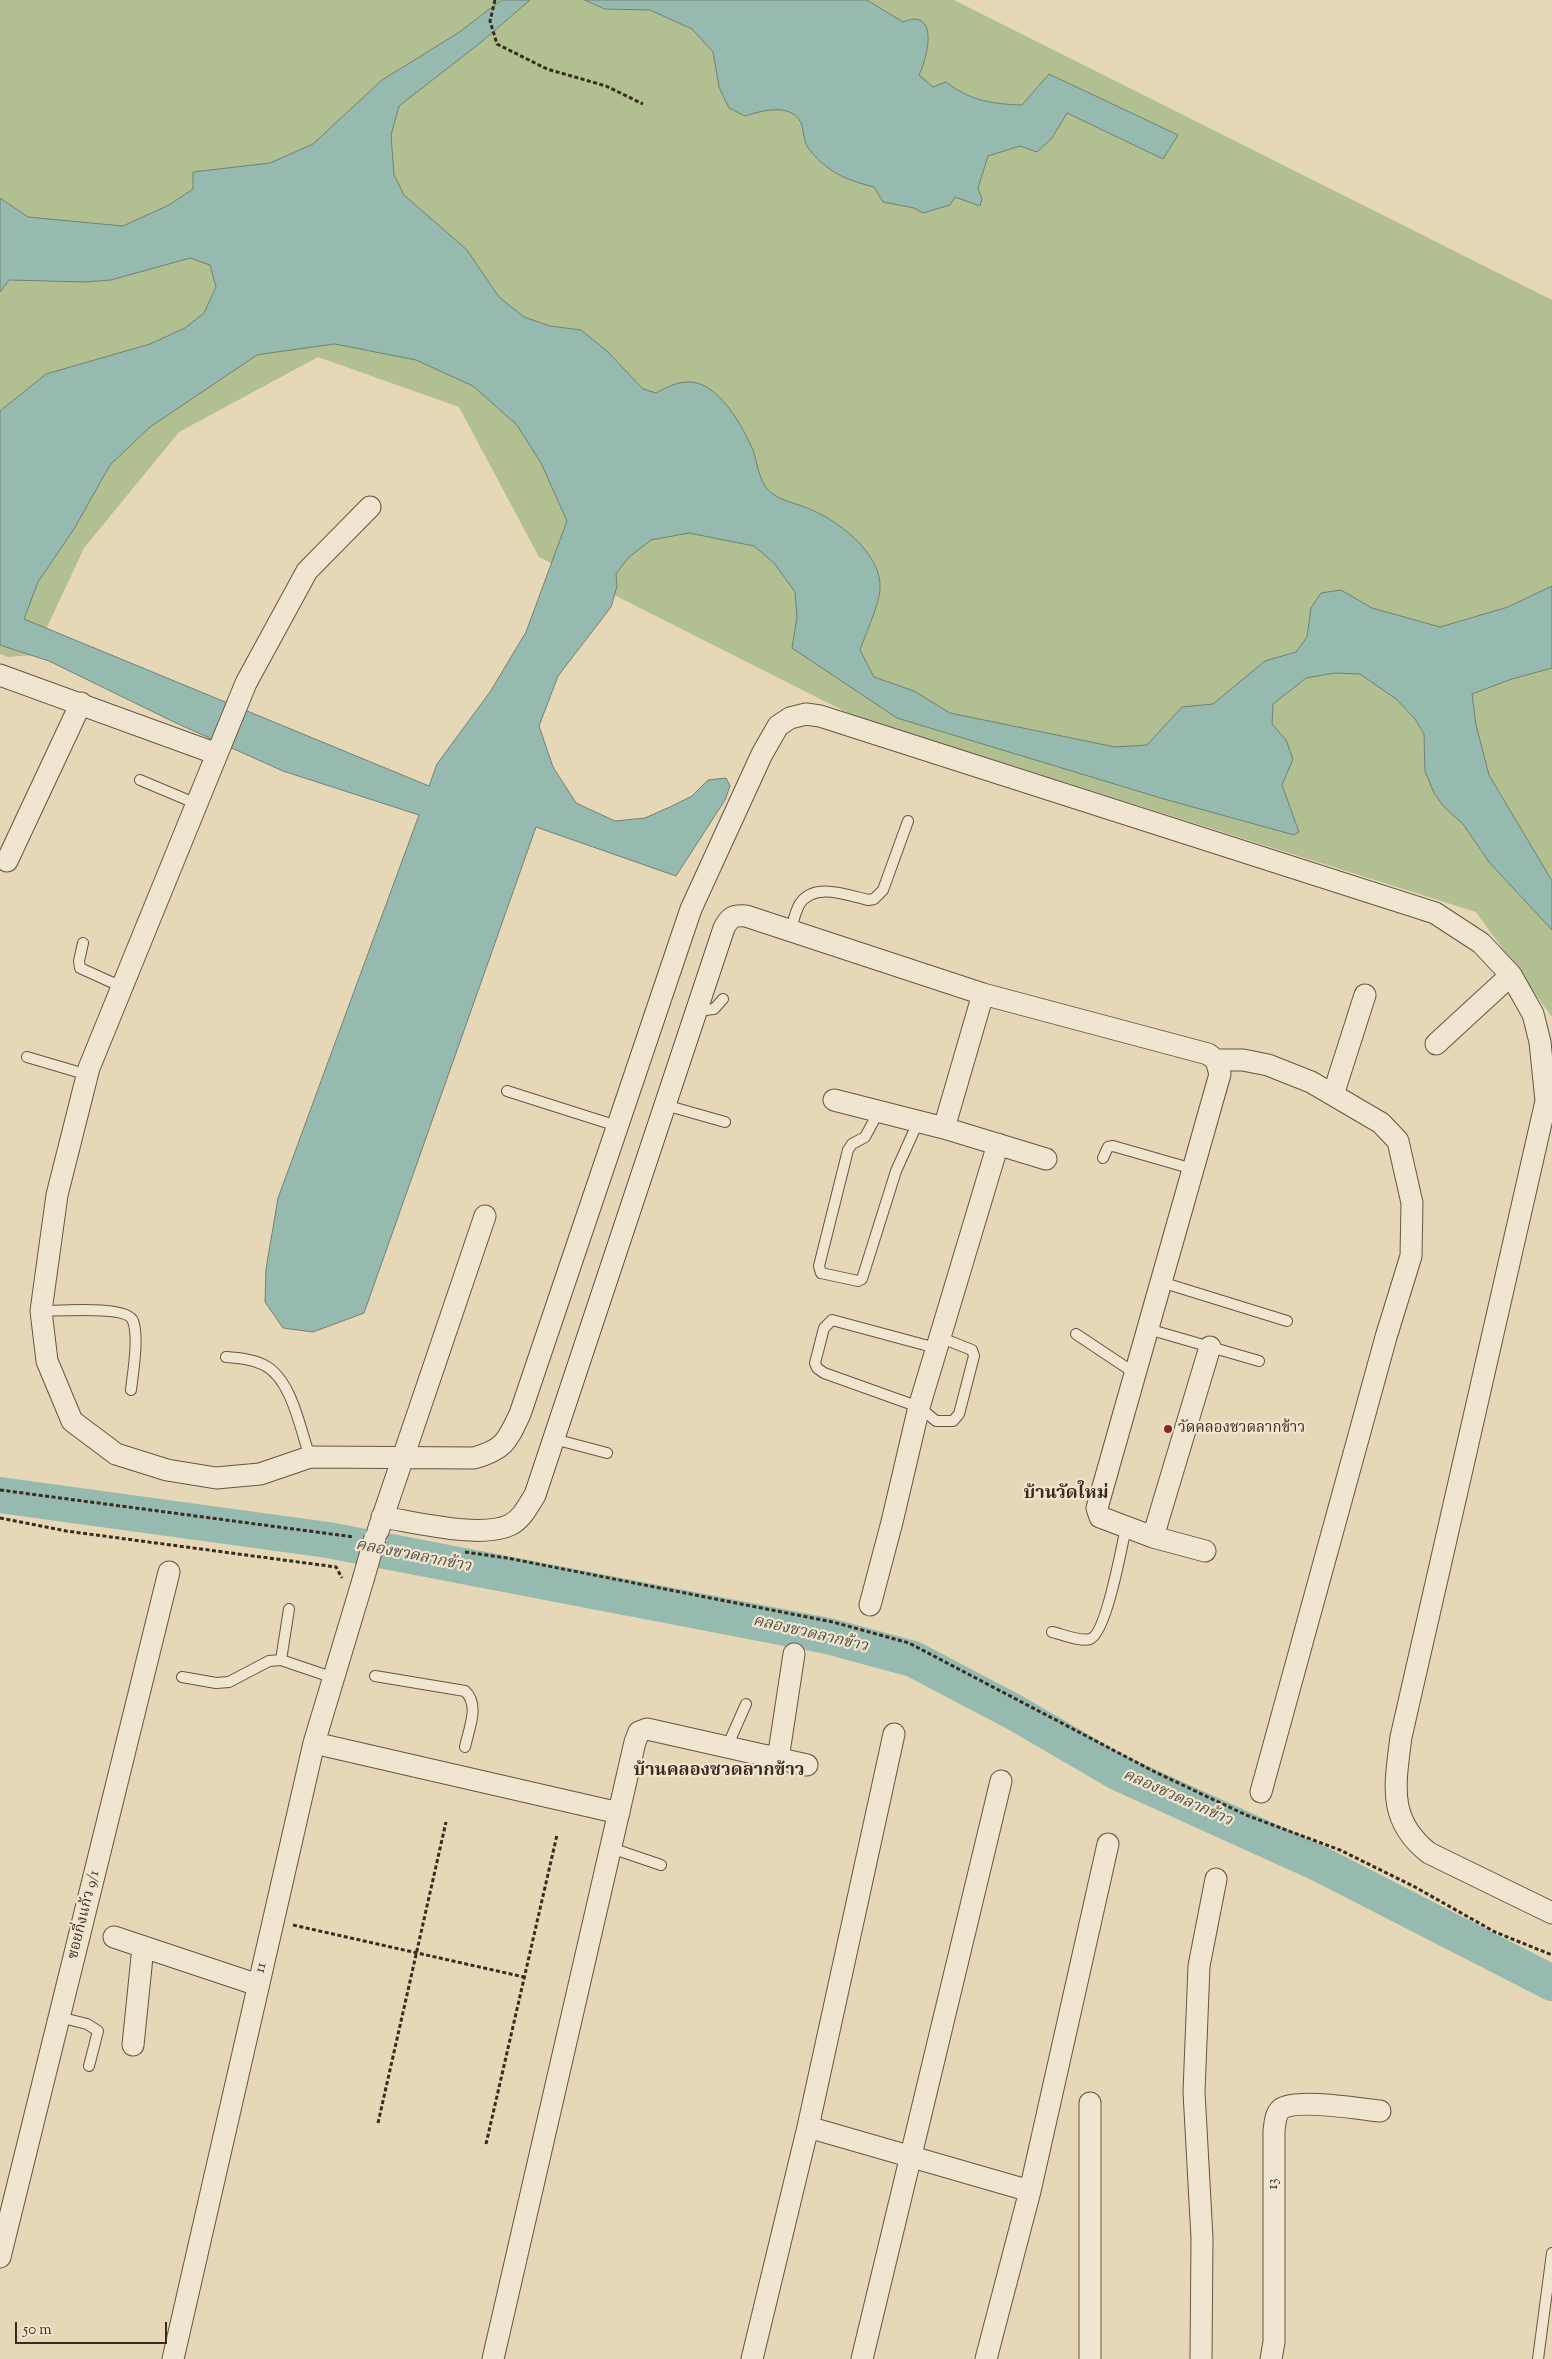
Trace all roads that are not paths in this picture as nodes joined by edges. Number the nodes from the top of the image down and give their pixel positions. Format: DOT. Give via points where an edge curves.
graph roads {
  1 [pos="370,507"];
  2 [pos="0,675"];
  3 [pos="81,702"];
  4 [pos="219,750"];
  5 [pos="140,780"];
  6 [pos="197,804"];
  7 [pos="908,821"];
  8 [pos="7,861"];
  9 [pos="790,931"];
  10 [pos="83,943"];
  11 [pos="1511,975"];
  12 [pos="122,987"];
  13 [pos="983,994"];
  14 [pos="1365,995"];
  15 [pos="723,999"];
  16 [pos="696,1012"];
  17 [pos="1436,1044"];
  18 [pos="27,1057"];
  19 [pos="1216,1060"];
  20 [pos="88,1075"];
  21 [pos="507,1091"];
  22 [pos="1333,1095"];
  23 [pos="834,1100"];
  24 [pos="665,1105"];
  25 [pos="879,1111"];
  26 [pos="725,1122"];
  27 [pos="918,1122"];
  28 [pos="617,1126"];
  29 [pos="944,1128"];
  30 [pos="998,1144"];
  31 [pos="1103,1158"];
  32 [pos="1046,1159"];
  33 [pos="1193,1169"];
  34 [pos="485,1216"];
  35 [pos="1161,1282"];
  36 [pos="41,1311"];
  37 [pos="1286,1321"];
  38 [pos="1148,1330"];
  39 [pos="1076,1334"];
  40 [pos="938,1343"];
  41 [pos="1210,1347"];
  42 [pos="226,1357"];
  43 [pos="1259,1361"];
  44 [pos="1136,1374"];
  45 [pos="131,1390"];
  46 [pos="919,1407"];
  47 [pos="554,1440"];
  48 [pos="607,1453"];
  49 [pos="310,1457"];
  50 [pos="401,1457"];
  51 [pos="382,1517"];
  52 [pos="1126,1527"];
  53 [pos="1153,1537"];
  54 [pos="1205,1552"];
  55 [pos="169,1572"];
  56 [pos="870,1605"];
  57 [pos="289,1608"];
  58 [pos="1052,1632"];
  59 [pos="794,1654"];
  60 [pos="281,1660"];
  61 [pos="182,1676"];
  62 [pos="375,1676"];
  63 [pos="334,1678"];
  64 [pos="746,1704"];
  65 [pos="894,1734"];
  66 [pos="314,1743"];
  67 [pos="466,1747"];
  68 [pos="727,1747"];
  69 [pos="778,1759"];
  70 [pos="807,1765"];
  71 [pos="1001,1781"];
  72 [pos="1261,1792"];
  73 [pos="619,1813"];
  74 [pos="1108,1844"];
  75 [pos="611,1848"];
  76 [pos="661,1865"];
  77 [pos="1216,1880"];
  78 [pos="1552,1913"];
  79 [pos="114,1937"];
  80 [pos="143,1946"];
  81 [pos="258,1985"];
  82 [pos="59,2017"];
  83 [pos="133,2045"];
  84 [pos="89,2066"];
  85 [pos="1090,2103"];
  86 [pos="1380,2111"];
  87 [pos="808,2127"];
  88 [pos="912,2157"];
  89 [pos="1030,2190"];
  90 [pos="1552,2253"];
  91 [pos="0,2257"];
  92 [pos="173,2359"];
  93 [pos="493,2359"];
  94 [pos="752,2359"];
  95 [pos="862,2359"];
  96 [pos="986,2359"];
  97 [pos="1090,2359"];
  98 [pos="1201,2359"];
  99 [pos="1271,2359"];
  100 [pos="1538,2359"];
  1 -- 4 [label="street" via="307,571 246,683"];
  2 -- 3 [label="street"];
  3 -- 4 [label="street"];
  3 -- 8 [label="street"];
  4 -- 6 [label="street"];
  5 -- 6 [label="lane"];
  6 -- 12 [label="street"];
  7 -- 9 [label="lane" via="884,890 868,900 824,891 810,893 800,904"];
  9 -- 13 [label="street"];
  9 -- 16 [label="street" via="746,916 730,918"];
  10 -- 12 [label="lane" via="80,968"];
  11 -- 17 [label="street"];
  11 -- 28 [label="street" via="1481,943 1435,913 806,714 790,718 778,726 695,899"];
  11 -- 78 [label="street" via="1533,1014 1540,1042 1546,1101 1401,1737 1395,1779 1404,1826 1413,1840 1446,1862"];
  12 -- 20 [label="street"];
  13 -- 19 [label="street" via="1208,1054"];
  13 -- 29 [label="street"];
  14 -- 22 [label="street"];
  15 -- 16 [label="lane" via="714,1009"];
  16 -- 24 [label="street"];
  18 -- 20 [label="lane"];
  19 -- 22 [label="street" via="1243,1060 1268,1065 1311,1082"];
  19 -- 33 [label="street" via="1220,1074"];
  20 -- 36 [label="street" via="57,1195"];
  21 -- 28 [label="lane"];
  22 -- 72 [label="street" via="1381,1123 1398,1141 1412,1204 1411,1256"];
  23 -- 25 [label="street"];
  24 -- 26 [label="lane"];
  24 -- 47 [label="street"];
  25 -- 27 [label="street"];
  25 -- 27 [label="lane" via="866,1137 852,1144 848,1150 819,1266 821,1272 828,1276 862,1279 896,1171"];
  27 -- 29 [label="street"];
  28 -- 50 [label="street" via="520,1414 506,1442 490,1453 474,1458"];
  29 -- 30 [label="street"];
  30 -- 32 [label="street"];
  30 -- 40 [label="street"];
  31 -- 33 [label="lane" via="1108,1147 1113,1146"];
  33 -- 35 [label="street"];
  34 -- 50 [label="street, 11"];
  35 -- 37 [label="lane"];
  35 -- 38 [label="street"];
  36 -- 45 [label="lane" via="116,1310 129,1314 135,1335"];
  36 -- 49 [label="street" via="46,1361 72,1420 116,1454 166,1470 216,1478 260,1474"];
  38 -- 41 [label="lane"];
  38 -- 44 [label="street"];
  39 -- 44 [label="lane"];
  40 -- 46 [label="street"];
  40 -- 46 [label="lane" via="972,1350 974,1356 959,1414 953,1421 936,1421"];
  40 -- 46 [label="lane" via="839,1320 832,1320 824,1328 815,1363 824,1374"];
  41 -- 43 [label="lane"];
  41 -- 53 [label="street"];
  42 -- 49 [label="lane" via="254,1360 275,1372 286,1385"];
  44 -- 52 [label="street" via="1097,1508 1100,1518"];
  46 -- 56 [label="street"];
  47 -- 48 [label="lane"];
  47 -- 51 [label="street" via="535,1496 523,1514 510,1525 484,1532"];
  49 -- 50 [label="street"];
  50 -- 51 [label="street, 11"];
  51 -- 63 [label="street, 11, bridge" via="368,1538 363,1580"];
  52 -- 53 [label="street"];
  52 -- 58 [label="lane" via="1103,1621 1094,1638 1088,1640"];
  53 -- 54 [label="street"];
  55 -- 82 [label="street, ซอยกิ่งแก้ว 9/1"];
  57 -- 60 [label="lane"];
  59 -- 69 [label="street"];
  60 -- 61 [label="lane" via="269,1661 229,1682 216,1683"];
  60 -- 63 [label="lane"];
  62 -- 67 [label="lane" via="465,1691 472,1697 474,1707"];
  63 -- 66 [label="street, 11"];
  64 -- 68 [label="lane"];
  65 -- 87 [label="street"];
  66 -- 73 [label="street"];
  66 -- 81 [label="street, 11"];
  68 -- 69 [label="street"];
  68 -- 73 [label="street" via="647,1729 639,1732"];
  69 -- 70 [label="street"];
  71 -- 88 [label="street"];
  73 -- 75 [label="street"];
  74 -- 89 [label="street"];
  75 -- 76 [label="lane"];
  75 -- 93 [label="street"];
  77 -- 98 [label="street" via="1199,1966 1194,2092 1202,2238"];
  79 -- 80 [label="street"];
  80 -- 81 [label="street"];
  80 -- 83 [label="street"];
  81 -- 92 [label="street, 11"];
  82 -- 84 [label="lane" via="87,2024 98,2031"];
  82 -- 91 [label="street, ซอยกิ่งแก้ว 9/1"];
  85 -- 97 [label="street"];
  86 -- 99 [label="street, 13" via="1315,2104 1287,2106 1276,2118 1274,2342"];
  87 -- 88 [label="street"];
  87 -- 94 [label="street"];
  88 -- 89 [label="street"];
  88 -- 95 [label="street"];
  89 -- 96 [label="street"];
  90 -- 100 [label="lane"];
}
